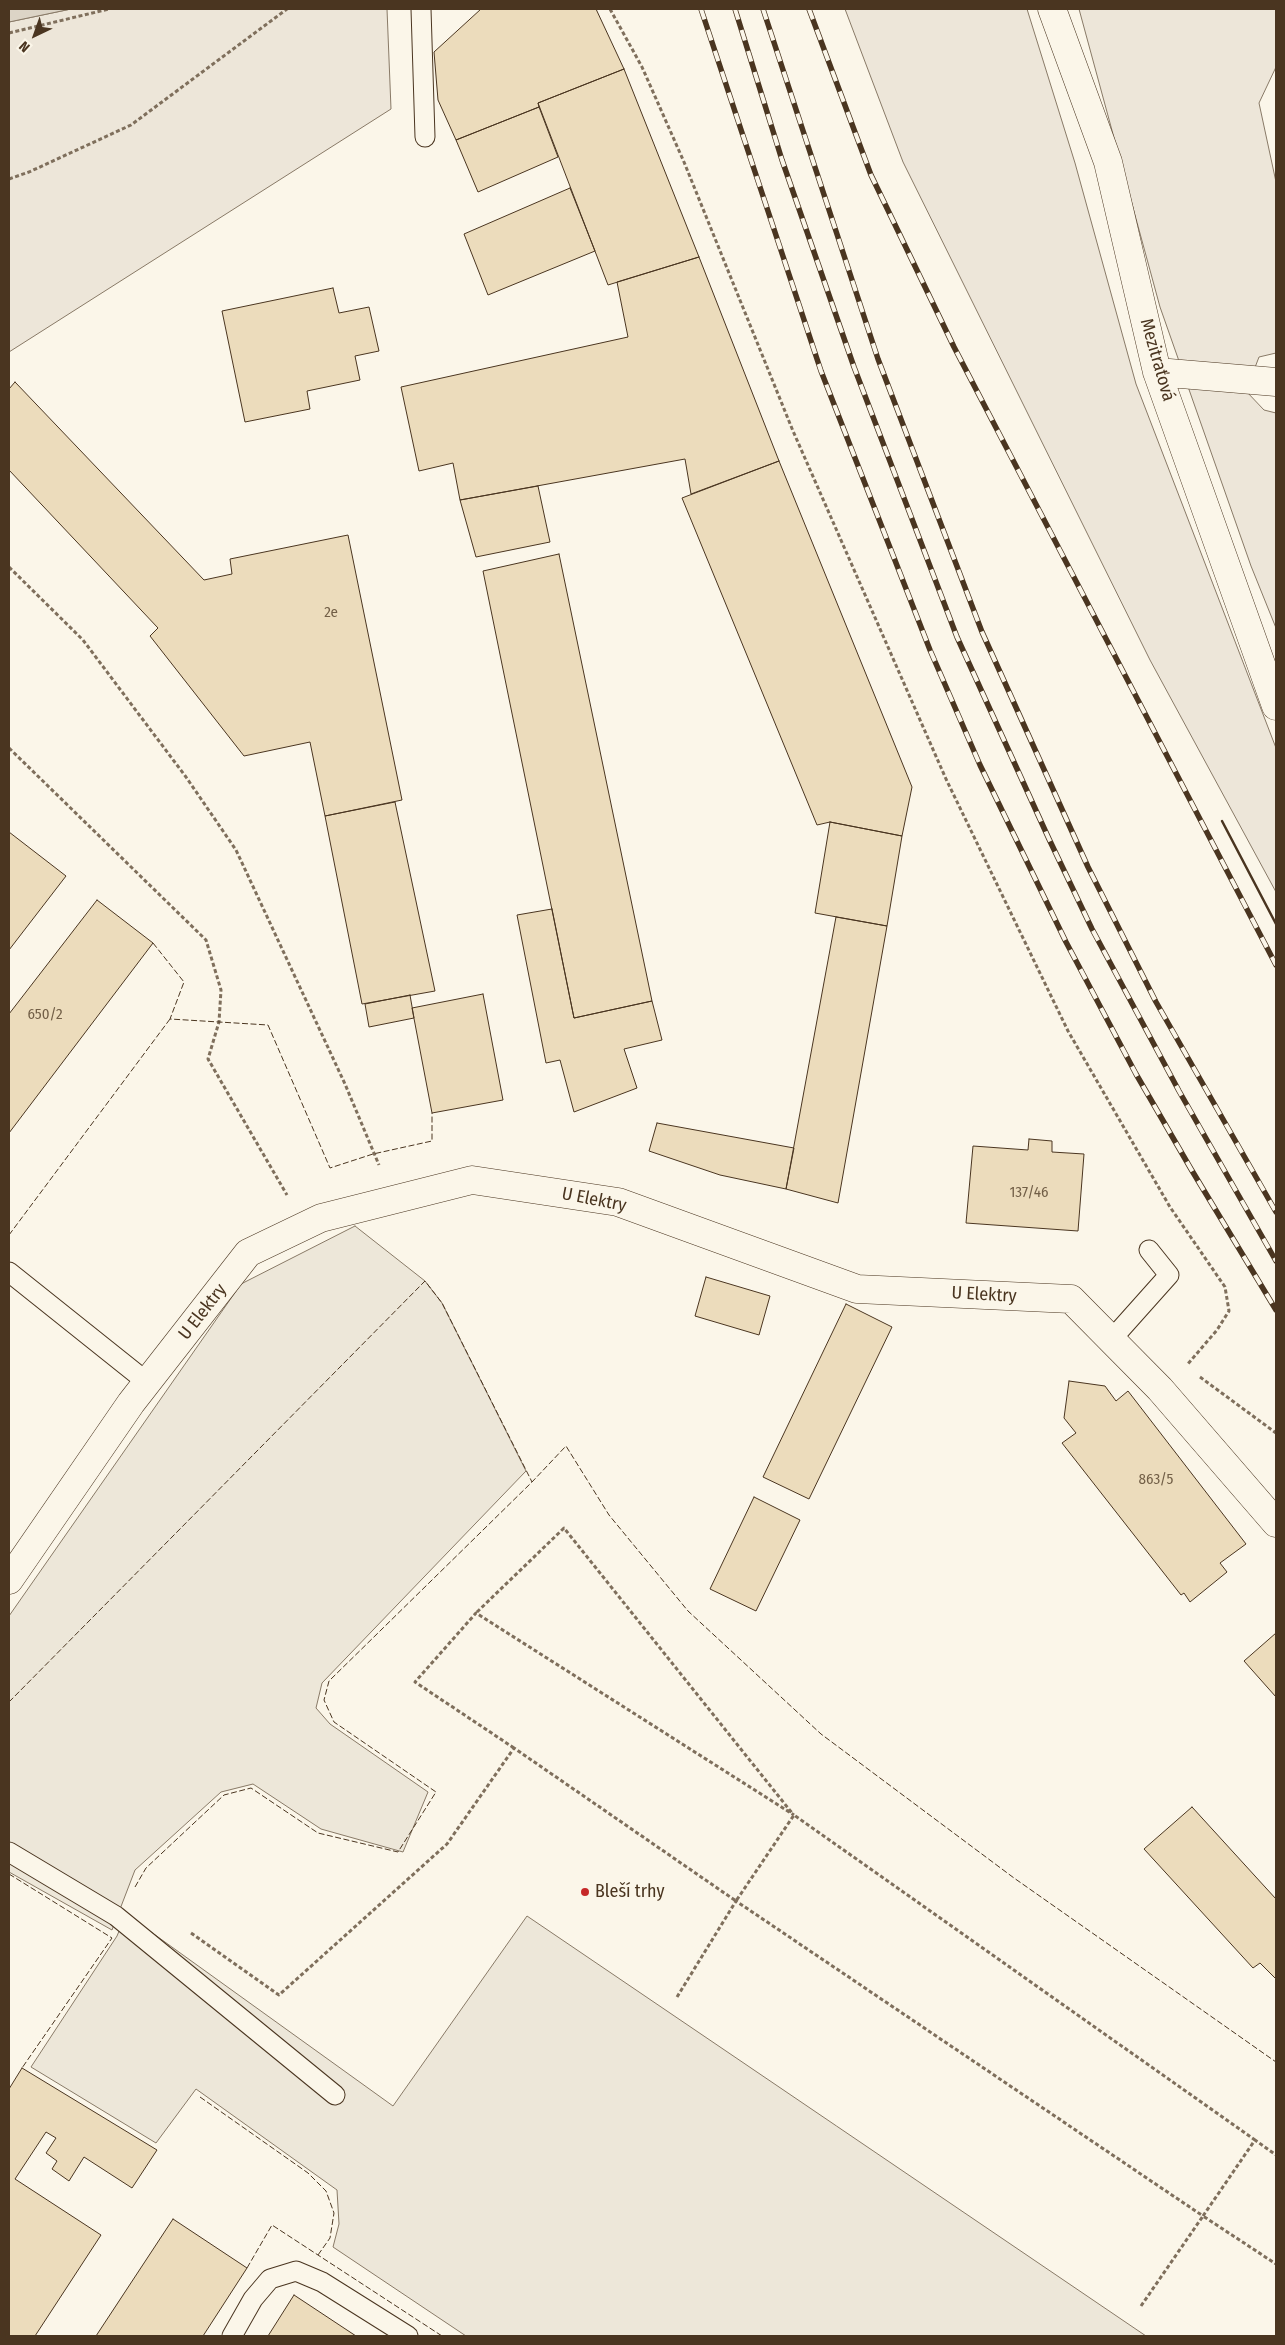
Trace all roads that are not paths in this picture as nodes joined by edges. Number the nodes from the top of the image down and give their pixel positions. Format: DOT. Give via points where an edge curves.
graph roads {
  1 [pos="421,9"];
  2 [pos="1052,9"];
  3 [pos="425,137"];
  4 [pos="1157,372"];
  5 [pos="1276,382"];
  6 [pos="1276,706"];
  7 [pos="1149,1250"];
  8 [pos="9,1272"];
  9 [pos="1111,1340"];
  10 [pos="148,1383"];
  11 [pos="1276,1523"];
  12 [pos="9,1580"];
  13 [pos="9,1852"];
  14 [pos="335,2095"];
  15 [pos="232,2336"];
  16 [pos="408,2336"];
  1 -- 3 [label="lane"];
  2 -- 4 [label="street, Mezitraťová" via="1108,162"];
  4 -- 5 [label="street"];
  4 -- 6 [label="street, Mezitraťová"];
  7 -- 9 [label="lane" via="1169,1275"];
  8 -- 10 [label="lane"];
  9 -- 10 [label="street, U Elektry" via="1071,1299 857,1289 618,1202 472,1180 321,1218 248,1253"];
  9 -- 11 [label="street, U Elektry" via="1160,1389"];
  10 -- 12 [label="street, U Elektry" via="130,1403"];
  13 -- 14 [label="lane" via="116,1916"];
  15 -- 16 [label="lane" via="270,2279 296,2271 322,2282"];
}
